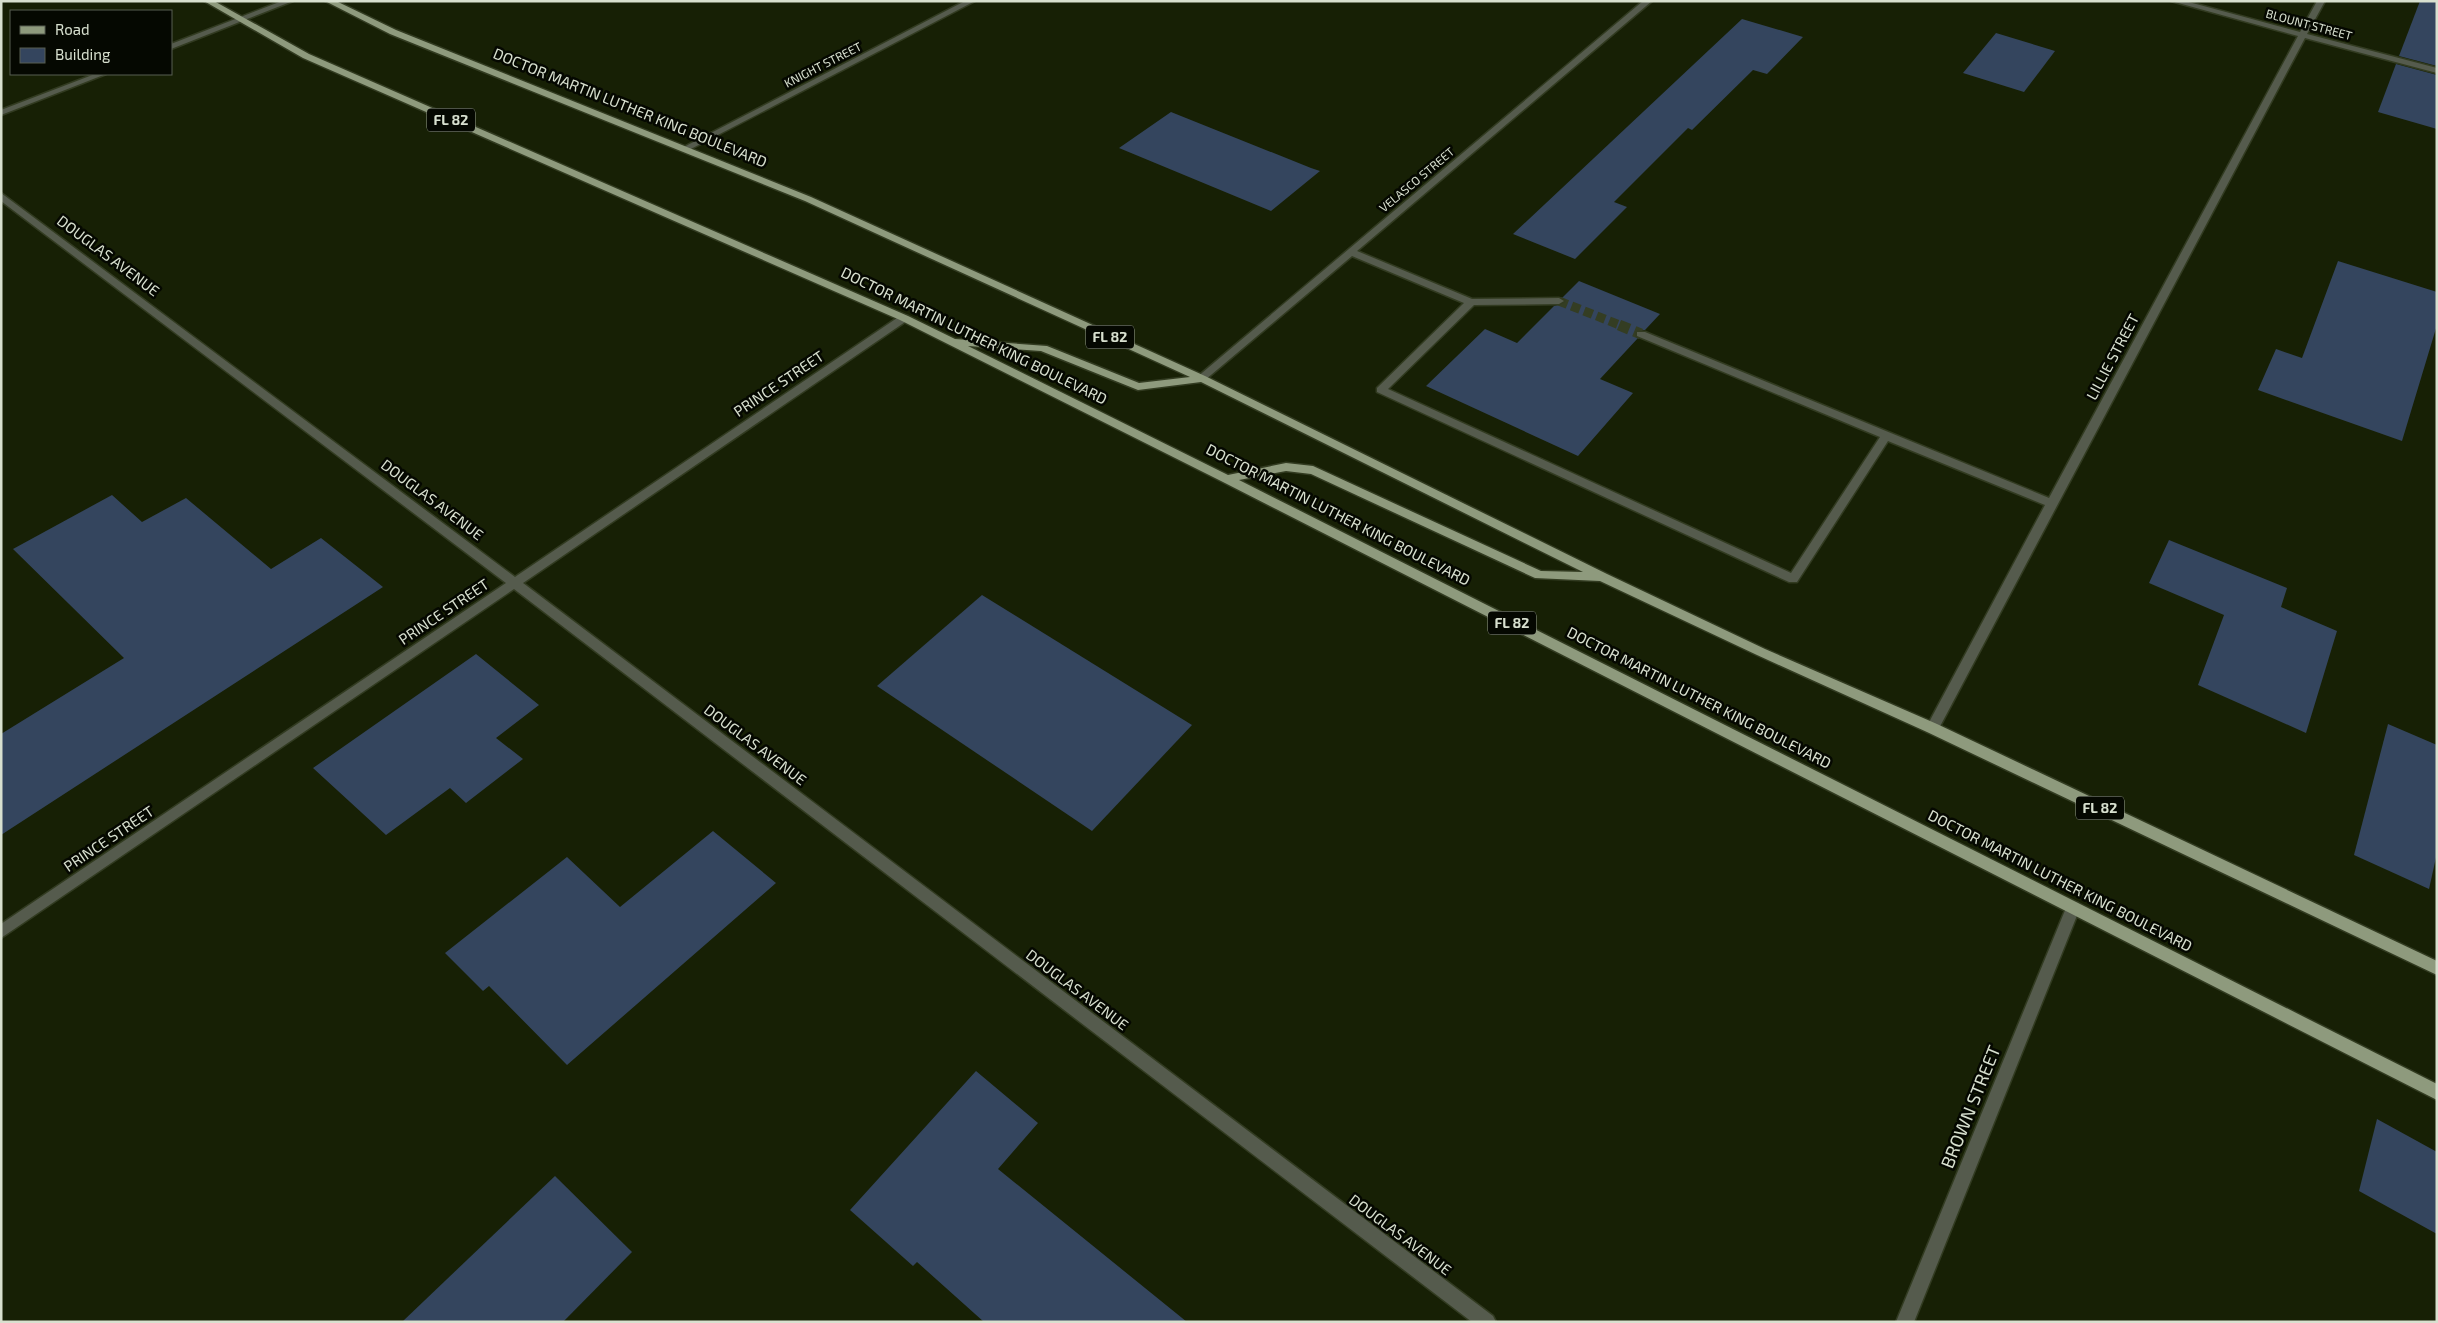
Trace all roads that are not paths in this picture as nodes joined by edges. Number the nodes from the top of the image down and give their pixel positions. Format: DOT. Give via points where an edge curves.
graph roads {
  1 [pos="208,1"];
  2 [pos="289,1"];
  3 [pos="328,1"];
  4 [pos="971,1"];
  5 [pos="1648,1"];
  6 [pos="2174,1"];
  7 [pos="2321,1"];
  8 [pos="242,20"];
  9 [pos="2302,35"];
  10 [pos="172,47"];
  11 [pos="2437,72"];
  12 [pos="99,75"];
  13 [pos="1,113"];
  14 [pos="684,149"];
  15 [pos="1,196"];
  16 [pos="1351,252"];
  17 [pos="1559,301"];
  18 [pos="1471,302"];
  19 [pos="904,318"];
  20 [pos="1641,334"];
  21 [pos="949,342"];
  22 [pos="1201,378"];
  23 [pos="1886,436"];
  24 [pos="1227,478"];
  25 [pos="2051,503"];
  26 [pos="1603,578"];
  27 [pos="515,583"];
  28 [pos="1932,728"];
  29 [pos="2073,908"];
  30 [pos="1,932"];
  31 [pos="2437,968"];
  32 [pos="2437,1092"];
  33 [pos="1487,1322"];
  34 [pos="1906,1322"];
  1 -- 8 [label="main road, DOCTOR MARTIN LUTHER KING BOULEVARD / FL 82"];
  2 -- 8 [label="street"];
  3 -- 14 [label="main road, DOCTOR MARTIN LUTHER KING BOULEVARD / FL 82" via="393,32"];
  4 -- 14 [label="street, KNIGHT STREET"];
  5 -- 16 [label="street, VELASCO STREET"];
  6 -- 9 [label="street, BLOUNT STREET"];
  7 -- 9 [label="street, LILLIE STREET"];
  8 -- 10 [label="street"];
  8 -- 19 [label="main road, DOCTOR MARTIN LUTHER KING BOULEVARD / FL 82" via="306,56"];
  9 -- 11 [label="street, BLOUNT STREET"];
  9 -- 25 [label="street, LILLIE STREET"];
  12 -- 13 [label="street"];
  14 -- 22 [label="main road, DOCTOR MARTIN LUTHER KING BOULEVARD / FL 82" via="808,199"];
  15 -- 27 [label="street, DOUGLAS AVENUE"];
  16 -- 18 [label="street"];
  16 -- 22 [label="street, VELASCO STREET"];
  17 -- 18 [label="street"];
  18 -- 23 [label="street" via="1381,390 1793,579"];
  19 -- 21 [label="main road, DOCTOR MARTIN LUTHER KING BOULEVARD / FL 82"];
  19 -- 27 [label="street, PRINCE STREET"];
  20 -- 23 [label="street"];
  21 -- 22 [label="main road" via="1043,348 1138,387"];
  21 -- 24 [label="main road, DOCTOR MARTIN LUTHER KING BOULEVARD / FL 82"];
  22 -- 26 [label="main road, DOCTOR MARTIN LUTHER KING BOULEVARD / FL 82"];
  23 -- 25 [label="street"];
  24 -- 26 [label="main road" via="1286,467 1313,470 1539,575"];
  24 -- 29 [label="main road, DOCTOR MARTIN LUTHER KING BOULEVARD / FL 82"];
  25 -- 28 [label="street, LILLIE STREET"];
  26 -- 28 [label="main road, DOCTOR MARTIN LUTHER KING BOULEVARD / FL 82"];
  27 -- 30 [label="street, PRINCE STREET"];
  27 -- 33 [label="street, DOUGLAS AVENUE"];
  28 -- 31 [label="main road, DOCTOR MARTIN LUTHER KING BOULEVARD / FL 82"];
  29 -- 32 [label="main road, DOCTOR MARTIN LUTHER KING BOULEVARD / FL 82"];
  29 -- 34 [label="street, BROWN STREET"];
}
